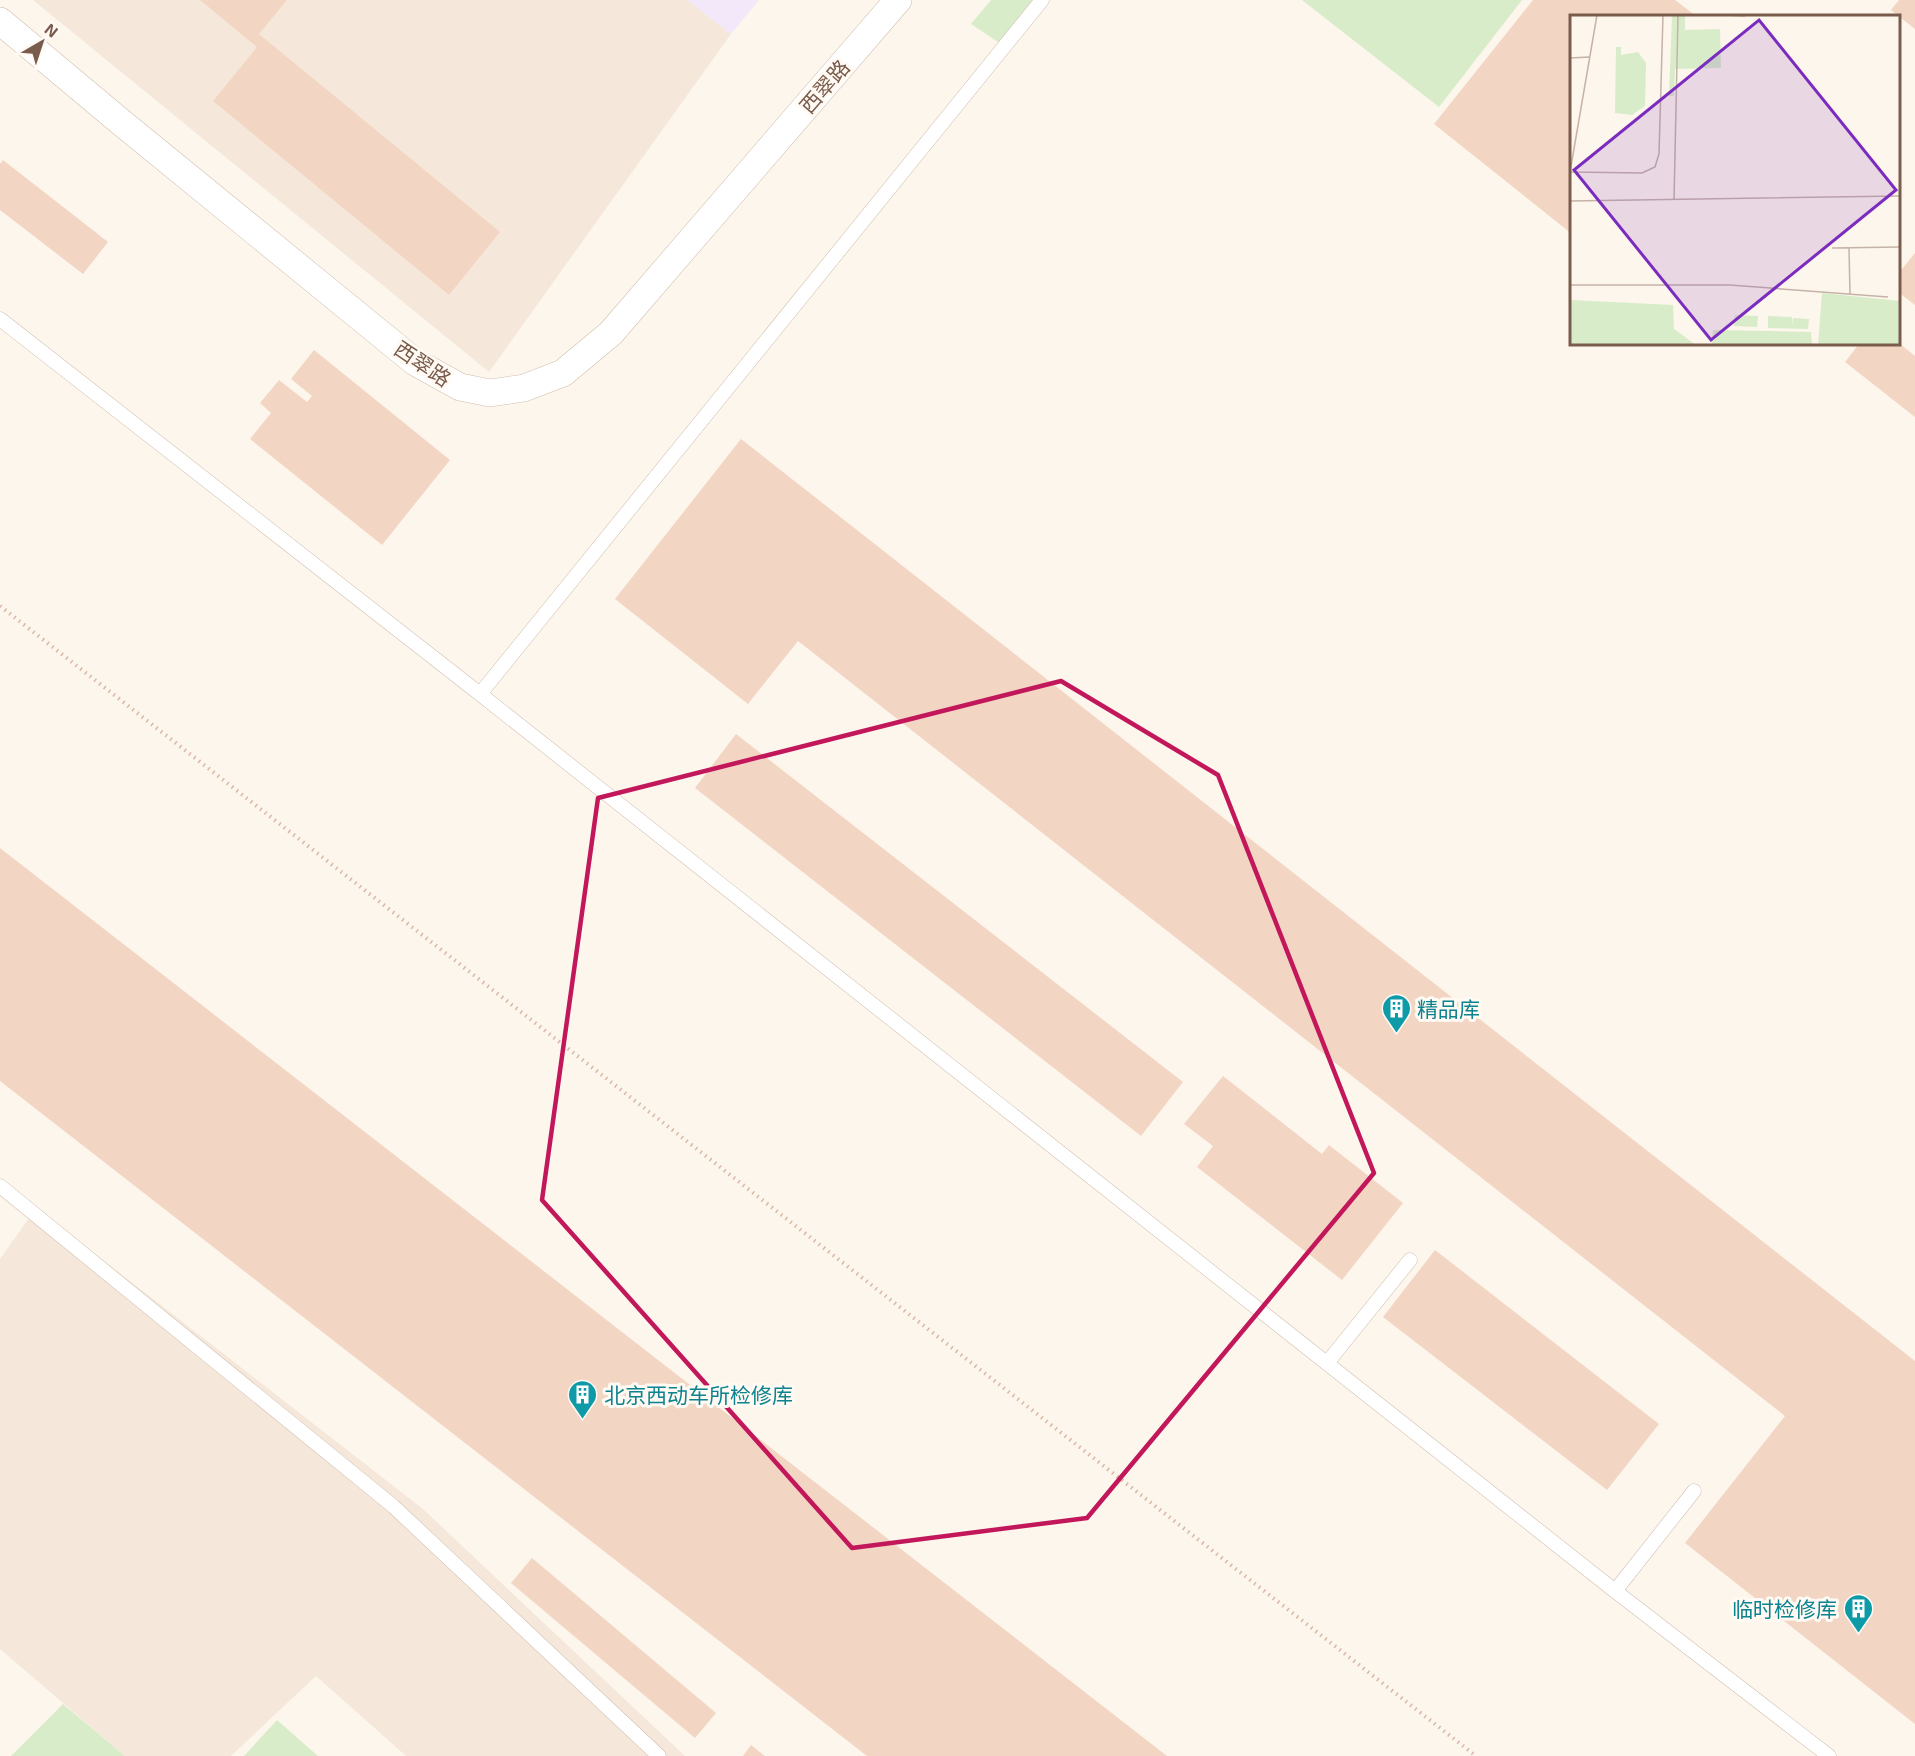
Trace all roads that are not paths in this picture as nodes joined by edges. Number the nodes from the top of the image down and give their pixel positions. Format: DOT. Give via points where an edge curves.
graph roads {
  1 [pos="898,0"];
  2 [pos="1042,0"];
  3 [pos="0,21"];
  4 [pos="0,319"];
  5 [pos="480,693"];
  6 [pos="0,1185"];
  7 [pos="1410,1260"];
  8 [pos="1327,1363"];
  9 [pos="1694,1491"];
  10 [pos="1615,1591"];
  11 [pos="660,1756"];
  12 [pos="1829,1756"];
  1 -- 3 [label="street, 西翠路" via="611,333 563,373 524,388 490,393 460,387 415,362"];
  2 -- 5 [label="lane"];
  4 -- 5 [label="lane"];
  5 -- 8 [label="lane"];
  6 -- 11 [label="lane" via="393,1506"];
  7 -- 8 [label="lane"];
  8 -- 10 [label="lane"];
  9 -- 10 [label="lane"];
  10 -- 12 [label="lane"];
}
